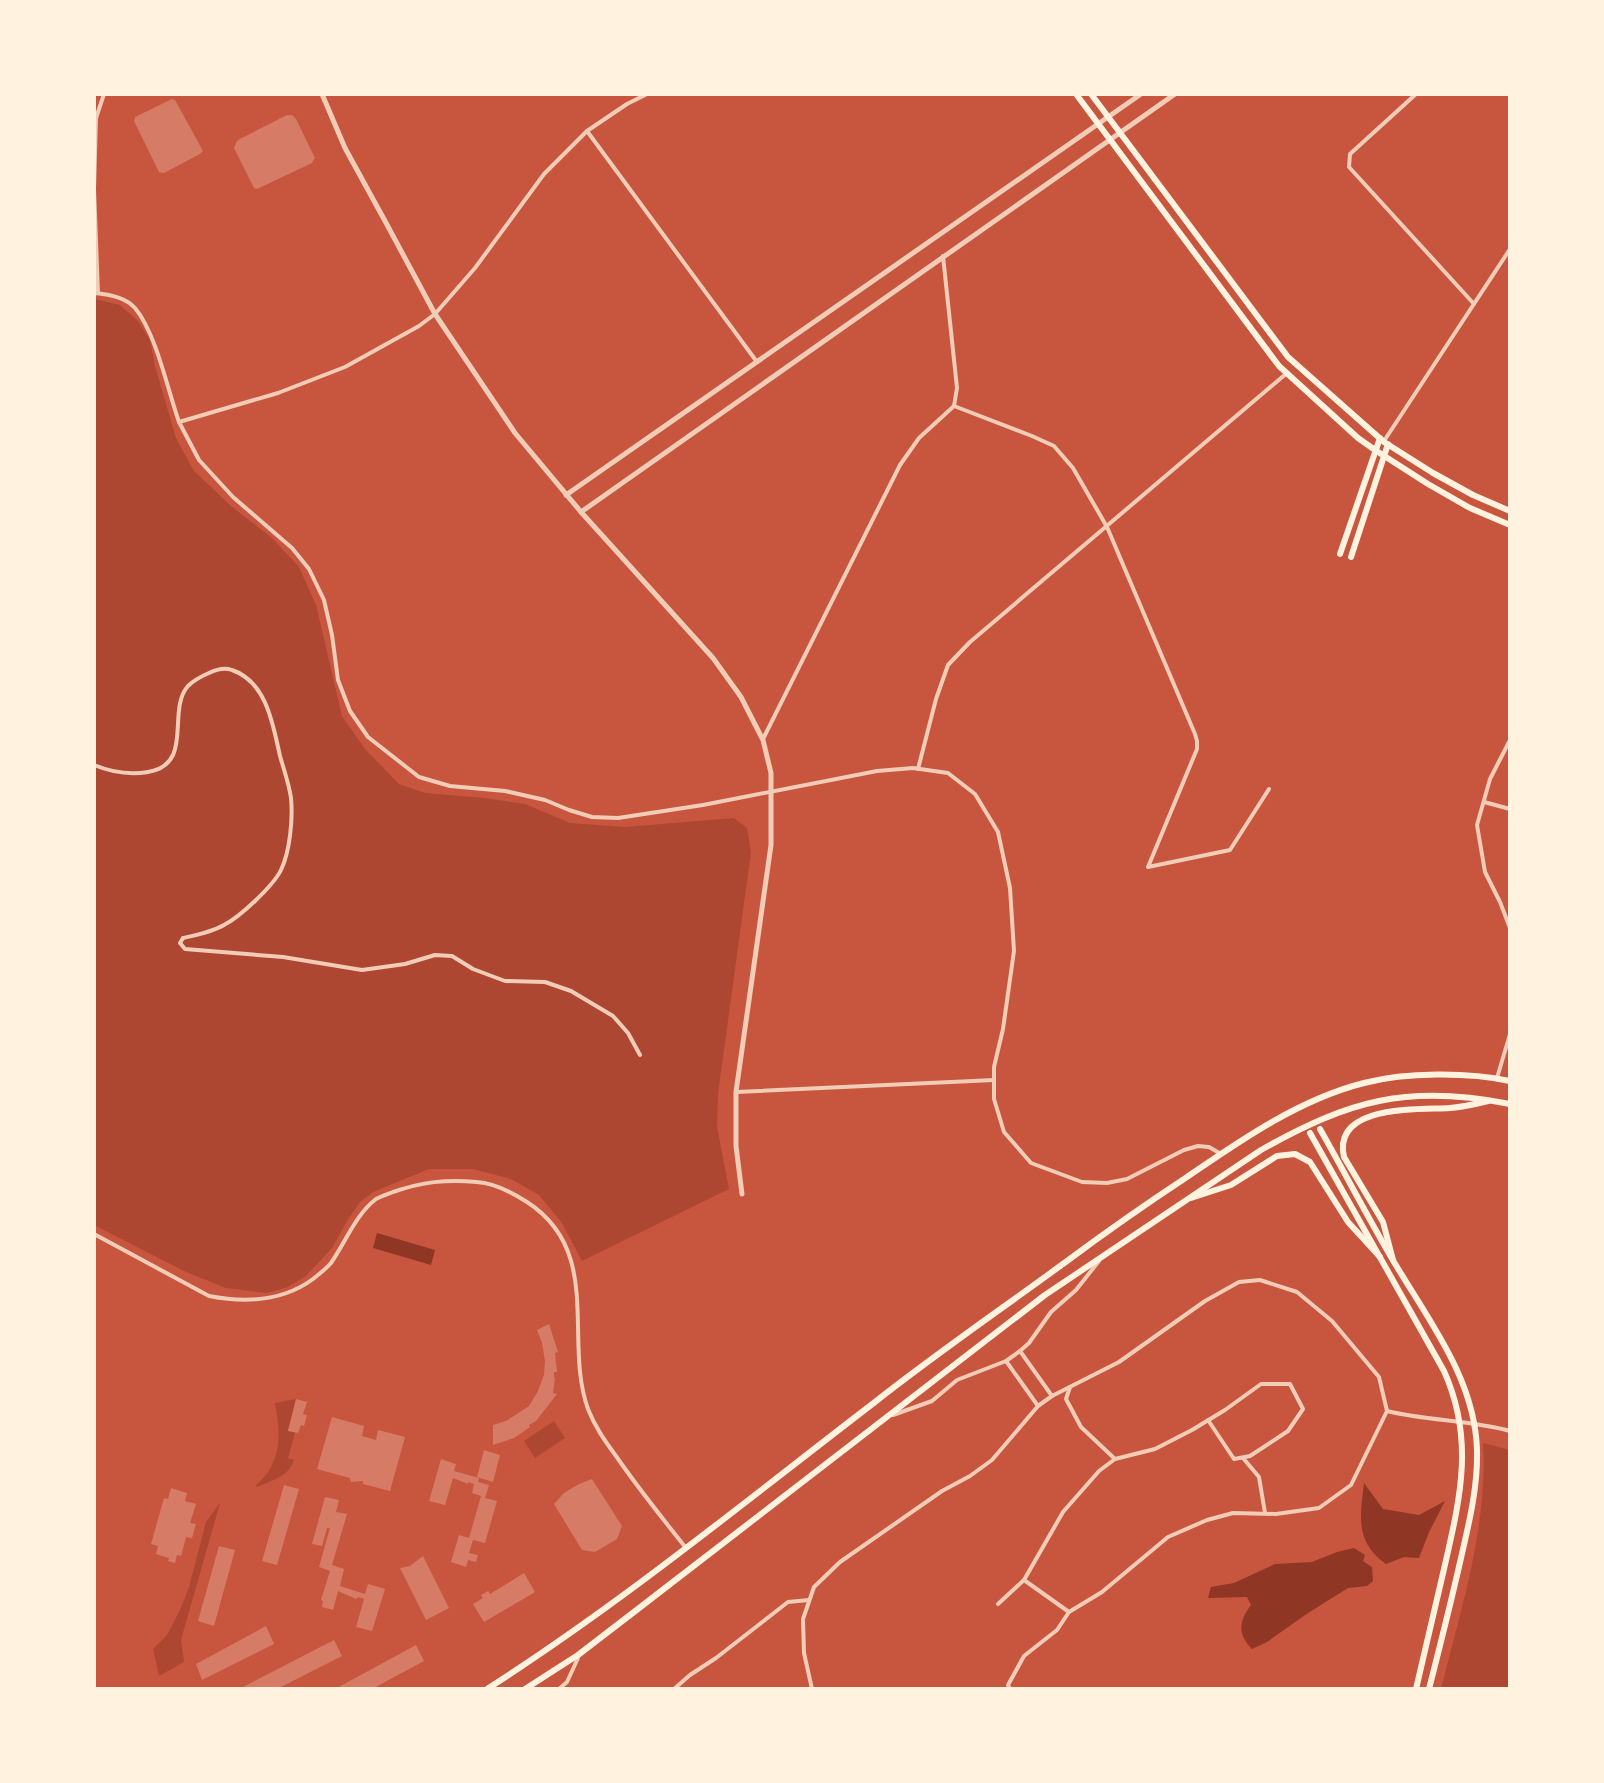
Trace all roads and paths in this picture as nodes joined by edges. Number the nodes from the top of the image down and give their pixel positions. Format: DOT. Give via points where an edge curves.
graph roads {
  1 [pos="104,94"];
  2 [pos="322,94"];
  3 [pos="647,94"];
  4 [pos="1076,94"];
  5 [pos="1091,94"];
  6 [pos="1141,94"];
  7 [pos="1175,94"];
  8 [pos="1416,94"];
  9 [pos="1108,116"];
  10 [pos="1098,123"];
  11 [pos="587,131"];
  12 [pos="1120,132"];
  13 [pos="1110,139"];
  14 [pos="1510,249"];
  15 [pos="943,256"];
  16 [pos="96,293"];
  17 [pos="1474,304"];
  18 [pos="435,314"];
  19 [pos="757,362"];
  20 [pos="1287,373"];
  21 [pos="954,406"];
  22 [pos="179,422"];
  23 [pos="1384,441"];
  24 [pos="1375,450"];
  25 [pos="1384,456"];
  26 [pos="566,495"];
  27 [pos="1510,511"];
  28 [pos="581,512"];
  29 [pos="1510,525"];
  30 [pos="1107,527"];
  31 [pos="1340,554"];
  32 [pos="1351,557"];
  33 [pos="763,740"];
  34 [pos="1510,740"];
  35 [pos="94,765"];
  36 [pos="918,769"];
  37 [pos="1269,789"];
  38 [pos="771,793"];
  39 [pos="1484,802"];
  40 [pos="1510,809"];
  41 [pos="1510,928"];
  42 [pos="1510,1034"];
  43 [pos="640,1055"];
  44 [pos="1497,1078"];
  45 [pos="994,1080"];
  46 [pos="1510,1081"];
  47 [pos="736,1092"];
  48 [pos="1492,1100"];
  49 [pos="1510,1104"];
  50 [pos="1320,1129"];
  51 [pos="1310,1133"];
  52 [pos="1221,1154"];
  53 [pos="742,1194"];
  54 [pos="1184,1200"];
  55 [pos="94,1234"];
  56 [pos="1104,1255"];
  57 [pos="1380,1257"];
  58 [pos="1393,1260"];
  59 [pos="1020,1351"];
  60 [pos="1006,1361"];
  61 [pos="1070,1387"];
  62 [pos="1052,1396"];
  63 [pos="1038,1406"];
  64 [pos="1387,1411"];
  65 [pos="891,1416"];
  66 [pos="1208,1420"];
  67 [pos="1460,1422"];
  68 [pos="1474,1424"];
  69 [pos="1510,1431"];
  70 [pos="1243,1458"];
  71 [pos="1115,1459"];
  72 [pos="748,1500"];
  73 [pos="1265,1513"];
  74 [pos="760,1515"];
  75 [pos="686,1548"];
  76 [pos="1024,1580"];
  77 [pos="809,1600"];
  78 [pos="998,1604"];
  79 [pos="1069,1612"];
  80 [pos="579,1653"];
  81 [pos="487,1689"];
  82 [pos="525,1689"];
  83 [pos="559,1689"];
  84 [pos="674,1689"];
  85 [pos="812,1689"];
  86 [pos="1010,1689"];
  87 [pos="1335,1689"];
  88 [pos="1355,1689"];
  89 [pos="1416,1689"];
  90 [pos="1429,1689"];
  1 -- 16 [label="street" via="96,118"];
  2 -- 18 [label="street" via="345,148"];
  3 -- 11 [label="street"];
  4 -- 10 [label="main road"];
  5 -- 9 [label="main road"];
  6 -- 9 [label="street"];
  7 -- 12 [label="street"];
  8 -- 17 [label="street" via="1350,154 1349,167"];
  9 -- 10 [label="street"];
  9 -- 12 [label="main road"];
  10 -- 13 [label="main road"];
  10 -- 19 [label="street"];
  11 -- 18 [label="street" via="544,174"];
  11 -- 19 [label="street"];
  12 -- 13 [label="street"];
  12 -- 23 [label="main road" via="1288,357"];
  13 -- 15 [label="street"];
  13 -- 20 [label="main road"];
  14 -- 17 [label="street"];
  15 -- 21 [label="street" via="957,388"];
  15 -- 28 [label="street"];
  16 -- 22 [label="street" via="121,299 141,317"];
  17 -- 23 [label="street"];
  18 -- 22 [label="street" via="345,367"];
  18 -- 26 [label="street" via="515,433"];
  19 -- 26 [label="street"];
  20 -- 24 [label="main road"];
  20 -- 30 [label="street"];
  21 -- 30 [label="street" via="1054,446"];
  21 -- 33 [label="street" via="919,438 900,465"];
  22 -- 38 [label="street" via="199,460 309,569 324,600 338,680 350,711 368,737 419,777 545,800 592,817 642,816"];
  23 -- 24 [label="main road"];
  23 -- 25 [label="main road"];
  23 -- 27 [label="main road" via="1433,473"];
  24 -- 25 [label="main road"];
  24 -- 31 [label="main road"];
  25 -- 29 [label="main road" via="1470,508"];
  25 -- 32 [label="main road"];
  26 -- 28 [label="street"];
  28 -- 33 [label="street" via="713,658"];
  30 -- 36 [label="street" via="948,665"];
  30 -- 37 [label="street" via="1197,741 1148,867 1230,850"];
  33 -- 38 [label="street"];
  34 -- 39 [label="street"];
  35 -- 43 [label="street" via="109,771 159,770 171,760 177,744 187,687 219,668 251,680 268,708 291,798 289,844 280,871 264,893 225,925 183,938 185,949 362,970 452,956 505,981 545,982 571,991 613,1016"];
  36 -- 38 [label="street" via="877,771"];
  36 -- 45 [label="street" via="948,773 975,794 998,832 1010,888 1014,951"];
  38 -- 47 [label="street" via="771,845"];
  39 -- 40 [label="street"];
  39 -- 41 [label="street" via="1477,825 1485,872"];
  42 -- 44 [label="street"];
  44 -- 46 [label="main road"];
  44 -- 52 [label="main road" via="1426,1076 1364,1082 1289,1113"];
  45 -- 47 [label="street"];
  45 -- 52 [label="street" via="1004,1132 1031,1163 1061,1176 1107,1183 1198,1146"];
  47 -- 53 [label="street"];
  48 -- 49 [label="main road"];
  48 -- 54 [label="main road" via="1428,1094 1376,1100 1331,1114 1261,1150"];
  48 -- 58 [label="main road" via="1390,1112 1360,1120 1347,1133 1344,1157 1383,1222"];
  50 -- 58 [label="main road"];
  51 -- 57 [label="main road"];
  52 -- 72 [label="main road" via="1113,1227"];
  54 -- 56 [label="main road"];
  54 -- 57 [label="main road" via="1231,1185 1277,1156 1295,1154 1310,1162 1348,1222"];
  55 -- 75 [label="street" via="209,1296 266,1300 296,1290 329,1266 354,1223 377,1198 448,1179 482,1182 514,1194 542,1212 572,1264 579,1299 580,1371 597,1428"];
  56 -- 59 [label="street"];
  56 -- 65 [label="main road"];
  57 -- 67 [label="main road" via="1444,1371"];
  58 -- 68 [label="main road" via="1460,1375"];
  59 -- 60 [label="street"];
  59 -- 62 [label="street"];
  60 -- 63 [label="street"];
  60 -- 65 [label="street" via="957,1380 932,1401"];
  61 -- 62 [label="street"];
  61 -- 64 [label="street" via="1119,1362 1205,1301 1239,1282 1260,1280 1297,1292 1332,1321 1379,1377"];
  61 -- 71 [label="street" via="1066,1399 1081,1427"];
  62 -- 63 [label="street"];
  63 -- 77 [label="street" via="992,1460 840,1562 814,1587"];
  64 -- 67 [label="street"];
  64 -- 73 [label="street" via="1351,1485 1319,1508"];
  65 -- 74 [label="main road"];
  66 -- 70 [label="street" via="1234,1459"];
  66 -- 70 [label="street" via="1261,1384 1290,1384 1303,1409 1288,1431"];
  66 -- 71 [label="street" via="1155,1449"];
  67 -- 68 [label="street"];
  67 -- 89 [label="main road" via="1460,1494"];
  68 -- 69 [label="street"];
  68 -- 90 [label="main road" via="1473,1504"];
  70 -- 73 [label="street" via="1259,1477"];
  71 -- 76 [label="street" via="1063,1512"];
  72 -- 74 [label="main road"];
  72 -- 75 [label="main road"];
  73 -- 79 [label="street" via="1233,1513 1168,1537"];
  74 -- 80 [label="main road"];
  75 -- 81 [label="main road"];
  76 -- 78 [label="street"];
  76 -- 79 [label="street"];
  77 -- 84 [label="street" via="788,1602"];
  77 -- 85 [label="street" via="803,1641"];
  79 -- 86 [label="street" via="1057,1630 1024,1656"];
  80 -- 82 [label="main road"];
  80 -- 83 [label="street"];
  87 -- 88 [label="street"];
}
